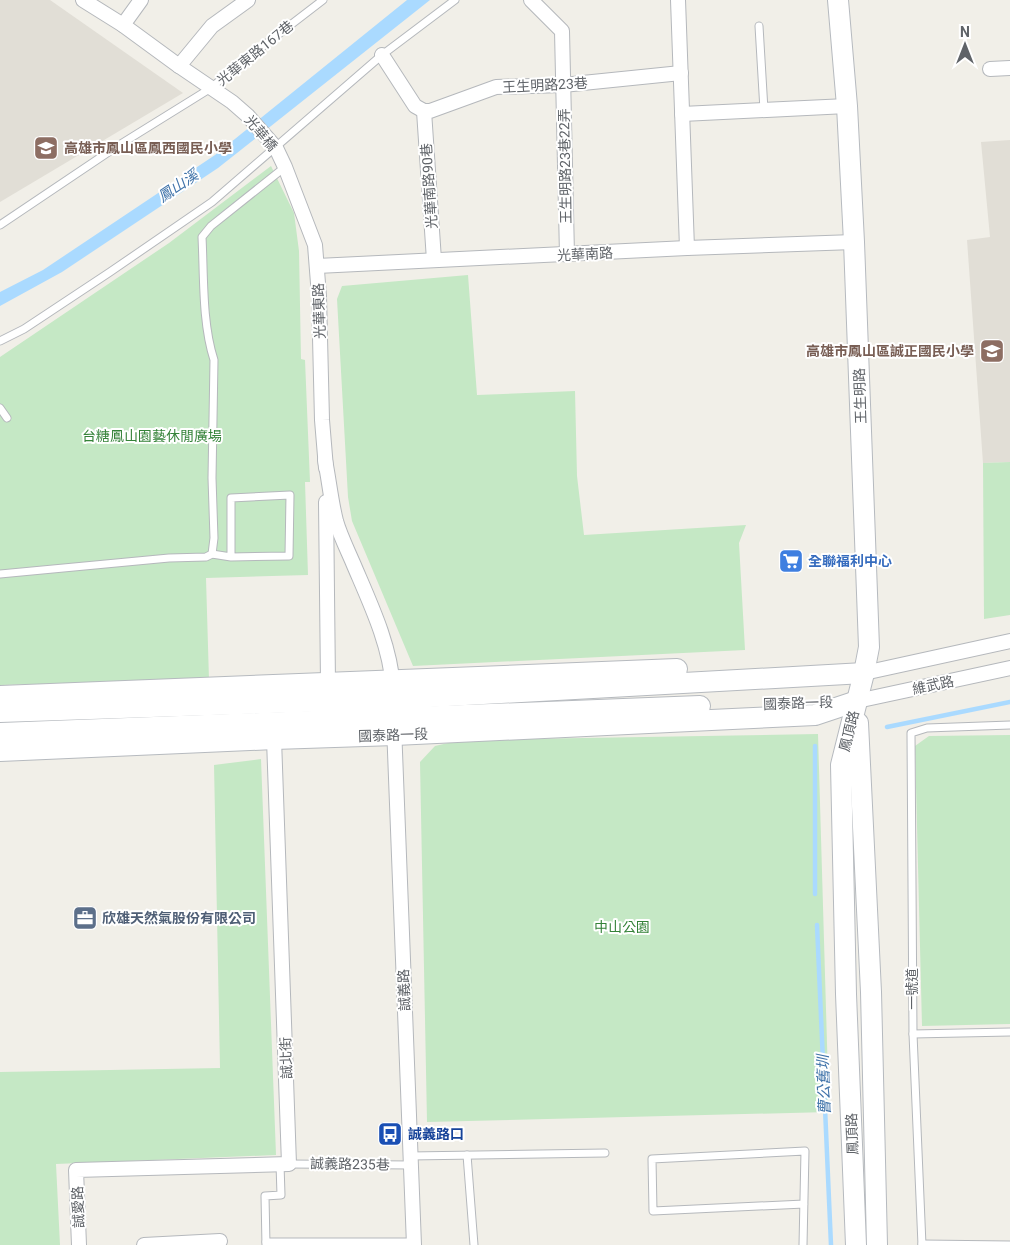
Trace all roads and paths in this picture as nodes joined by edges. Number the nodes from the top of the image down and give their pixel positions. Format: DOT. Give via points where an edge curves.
graph roads {
  1 [pos="83,0"];
  2 [pos="141,0"];
  3 [pos="248,0"];
  4 [pos="323,0"];
  5 [pos="455,0"];
  6 [pos="531,0"];
  7 [pos="678,0"];
  8 [pos="838,0"];
  9 [pos="123,26"];
  10 [pos="759,26"];
  11 [pos="382,55"];
  12 [pos="178,66"];
  13 [pos="1010,68"];
  14 [pos="990,69"];
  15 [pos="681,73"];
  16 [pos="563,85"];
  17 [pos="211,88"];
  18 [pos="847,106"];
  19 [pos="764,110"];
  20 [pos="424,111"];
  21 [pos="682,114"];
  22 [pos="276,148"];
  23 [pos="285,167"];
  24 [pos="0,225"];
  25 [pos="854,242"];
  26 [pos="688,248"];
  27 [pos="567,255"];
  28 [pos="434,260"];
  29 [pos="316,266"];
  30 [pos="0,341"];
  31 [pos="0,408"];
  32 [pos="7,418"];
  33 [pos="326,460"];
  34 [pos="212,554"];
  35 [pos="231,557"];
  36 [pos="0,574"];
  37 [pos="1010,641"];
  38 [pos="1010,668"];
  39 [pos="864,673"];
  40 [pos="328,683"];
  41 [pos="0,696"];
  42 [pos="857,701"];
  43 [pos="394,708"];
  44 [pos="0,712"];
  45 [pos="1010,724"];
  46 [pos="0,733"];
  47 [pos="274,739"];
  48 [pos="0,751"];
  49 [pos="1010,1032"];
  50 [pos="912,1034"];
  51 [pos="605,1153"];
  52 [pos="467,1155"];
  53 [pos="410,1160"];
  54 [pos="285,1164"];
  55 [pos="804,1204"];
  56 [pos="220,1241"];
  57 [pos="266,1243"];
  58 [pos="414,1244"];
  59 [pos="79,1245"];
  60 [pos="144,1245"];
  61 [pos="474,1245"];
  62 [pos="803,1245"];
  63 [pos="856,1245"];
  64 [pos="877,1245"];
  65 [pos="922,1245"];
  66 [pos="1010,1245"];
  1 -- 9 [label="street"];
  2 -- 9 [label="street"];
  3 -- 12 [label="street" via="212,26"];
  4 -- 17 [label="lane, 光華東路167巷"];
  5 -- 11 [label="lane"];
  6 -- 16 [label="street, 王生明路23巷22弄" via="562,31"];
  7 -- 15 [label="street"];
  8 -- 18 [label="street, 王生明路"];
  9 -- 12 [label="street"];
  10 -- 19 [label="lane"];
  11 -- 20 [label="street" via="415,106"];
  11 -- 22 [label="lane"];
  12 -- 17 [label="street"];
  13 -- 14 [label="street"];
  15 -- 16 [label="street, 王生明路23巷"];
  15 -- 21 [label="street"];
  16 -- 20 [label="street, 王生明路23巷" via="496,88"];
  16 -- 27 [label="street, 王生明路23巷22弄"];
  17 -- 22 [label="street, 光華橋" via="248,116"];
  17 -- 24 [label="lane, 光華東路167巷"];
  18 -- 19 [label="street"];
  18 -- 25 [label="street, 王生明路"];
  19 -- 21 [label="street"];
  20 -- 28 [label="street, 光華南路90巷"];
  21 -- 26 [label="street"];
  22 -- 23 [label="street, 光華橋"];
  22 -- 30 [label="lane" via="204,208 24,329"];
  23 -- 29 [label="street, 光華東路" via="315,246"];
  23 -- 34 [label="lane" via="211,226 202,237 205,308 214,360"];
  25 -- 26 [label="street, 光華南路"];
  25 -- 39 [label="street, 王生明路" via="869,647"];
  26 -- 27 [label="street, 光華南路"];
  27 -- 28 [label="street, 光華南路"];
  28 -- 29 [label="street, 光華南路"];
  29 -- 33 [label="street, 光華東路"];
  31 -- 32 [label="lane"];
  33 -- 40 [label="street, 光華東路"];
  33 -- 43 [label="street, 光華東路" via="336,521 385,643"];
  34 -- 35 [label="lane"];
  34 -- 36 [label="lane"];
  35 -- 35 [label="lane" via="289,556 290,495 231,498"];
  37 -- 39 [label="street, 維武路"];
  38 -- 42 [label="street, 維武路"];
  39 -- 42 [label="street, 王生明路"];
  39 -- 43 [label="street, 國泰路一段" via="485,685"];
  40 -- 41 [label="street, 國泰路一段"];
  40 -- 43 [label="street, 國泰路一段"];
  42 -- 43 [label="street, 國泰路一段"];
  42 -- 63 [label="street, 鳳頂路" via="841,765"];
  42 -- 64 [label="street, 鳳頂路" via="871,992"];
  43 -- 44 [label="street, 國泰路一段"];
  43 -- 46 [label="street, 國泰路一段"];
  43 -- 47 [label="street, 國泰路一段"];
  43 -- 53 [label="street, 誠義路"];
  45 -- 50 [label="lane, 一號道" via="927,728 911,733"];
  47 -- 48 [label="street, 國泰路一段"];
  47 -- 54 [label="street, 誠北街"];
  49 -- 50 [label="lane"];
  50 -- 65 [label="lane, 一號道"];
  51 -- 52 [label="lane, 誠義路235巷"];
  52 -- 53 [label="lane, 誠義路235巷"];
  52 -- 61 [label="lane"];
  53 -- 54 [label="lane, 誠義路235巷"];
  53 -- 58 [label="street, 誠義路"];
  54 -- 57 [label="lane" via="282,1195 265,1196"];
  54 -- 59 [label="street, 誠愛路" via="76,1170"];
  55 -- 55 [label="lane" via="805,1151 652,1159 653,1211"];
  55 -- 62 [label="lane"];
  56 -- 60 [label="street"];
  57 -- 58 [label="lane"];
  65 -- 66 [label="lane"];
}
